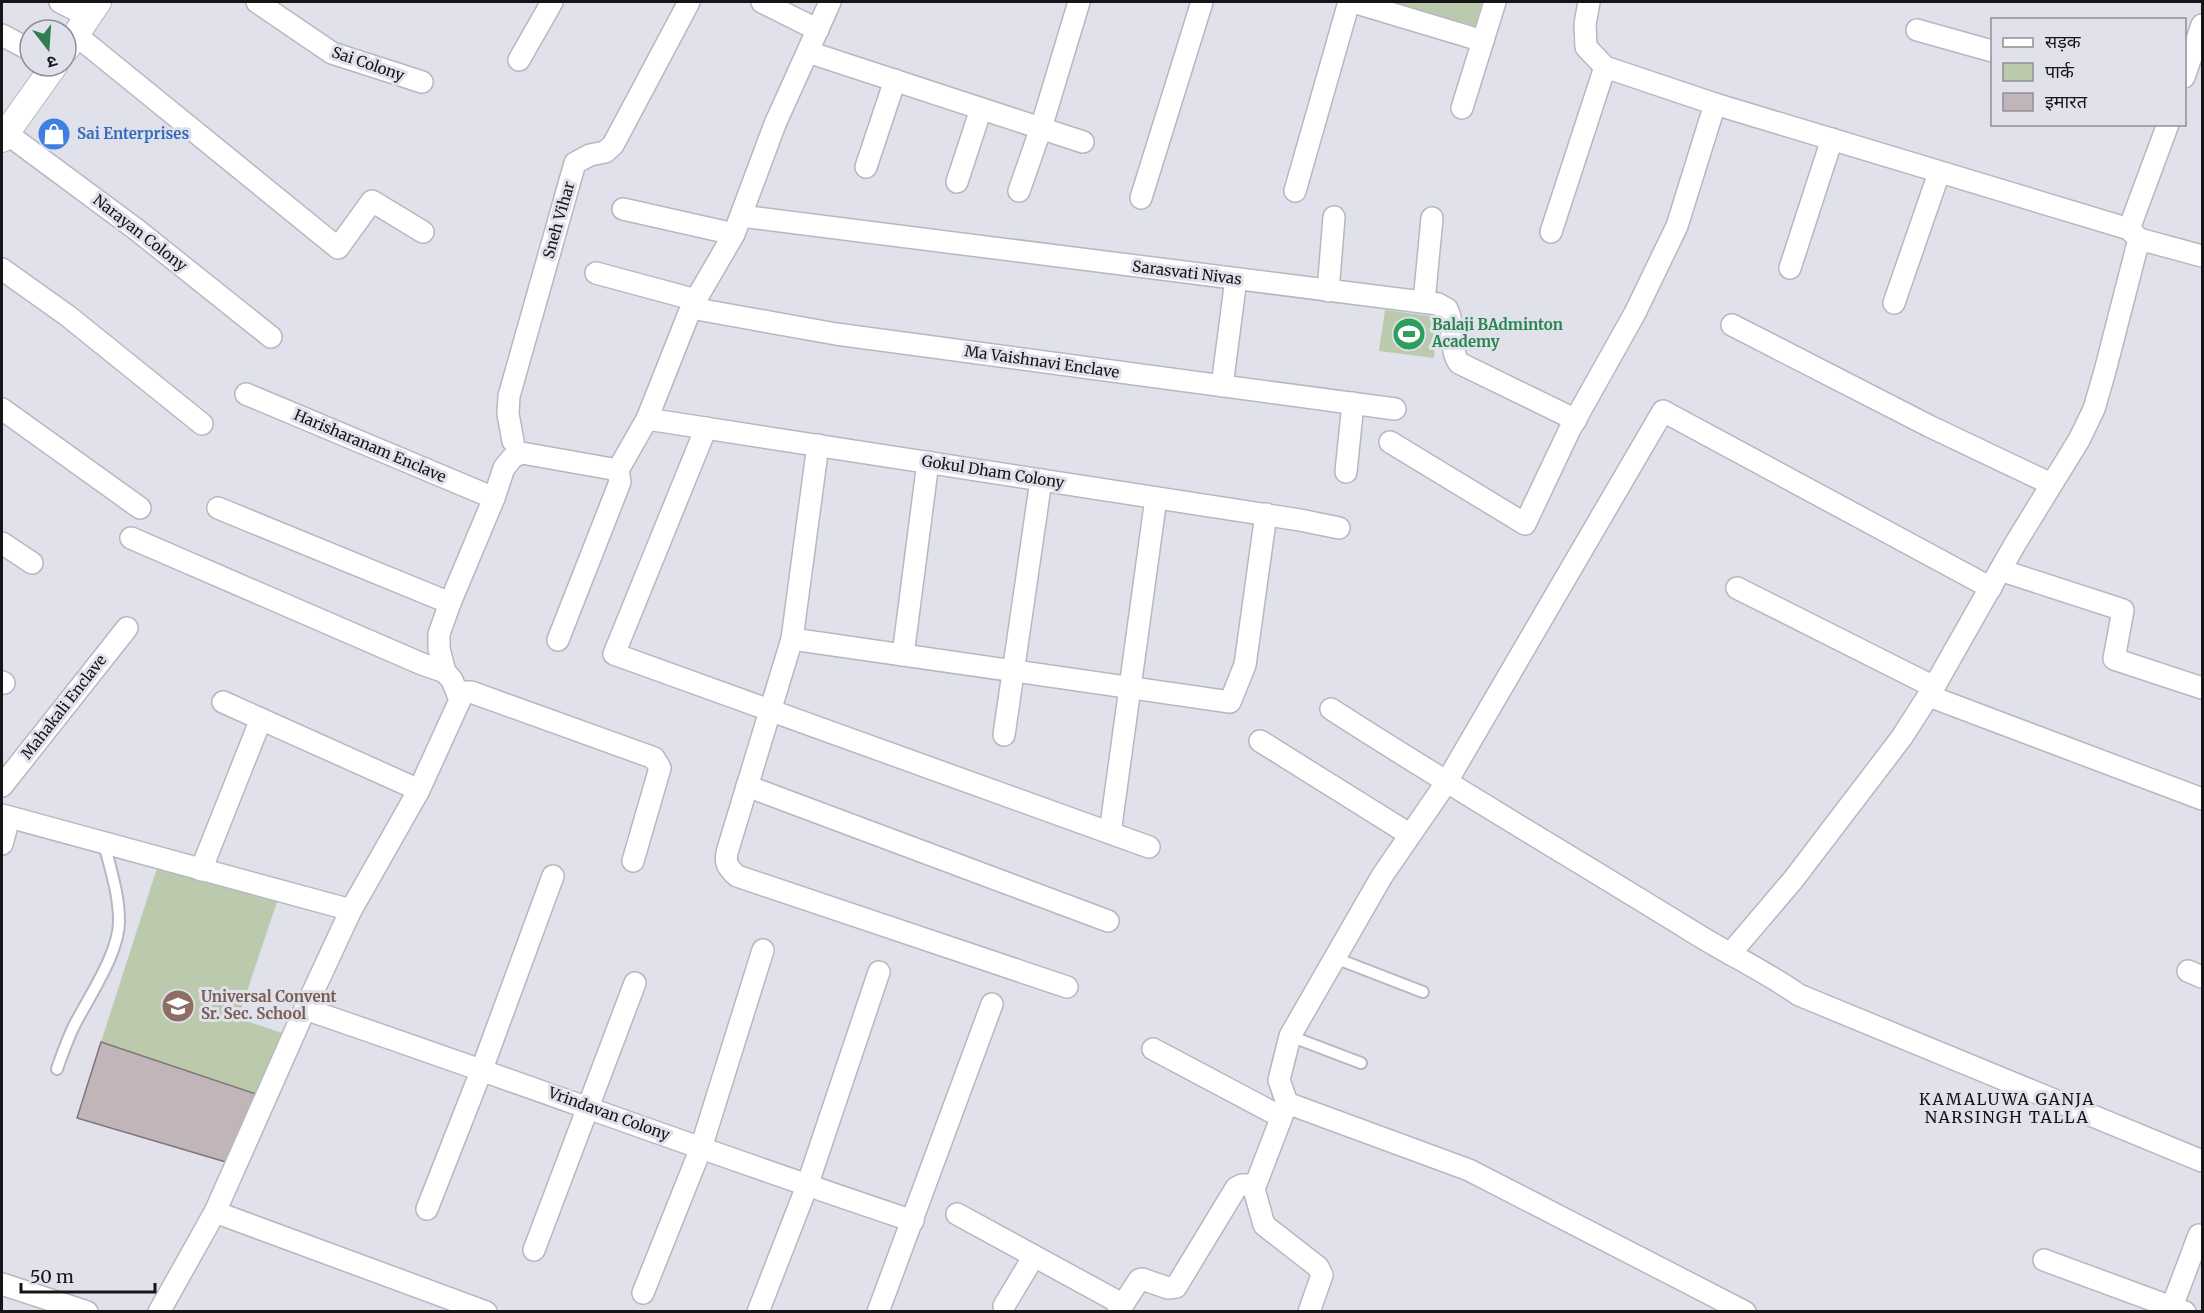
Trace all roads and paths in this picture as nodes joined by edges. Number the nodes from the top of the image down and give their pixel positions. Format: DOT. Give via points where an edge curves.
graph roads {
  1 [pos="60,2"];
  2 [pos="257,2"];
  3 [pos="552,2"];
  4 [pos="689,2"];
  5 [pos="762,2"];
  6 [pos="830,2"];
  7 [pos="1079,2"];
  8 [pos="1202,2"];
  9 [pos="1351,2"];
  10 [pos="1495,2"];
  11 [pos="1590,2"];
  12 [pos="82,25"];
  13 [pos="2202,25"];
  14 [pos="818,30"];
  15 [pos="1917,30"];
  16 [pos="2,35"];
  17 [pos="1483,41"];
  18 [pos="18,44"];
  19 [pos="1991,51"];
  20 [pos="808,52"];
  21 [pos="519,60"];
  22 [pos="1605,67"];
  23 [pos="2186,71"];
  24 [pos="45,78"];
  25 [pos="895,80"];
  26 [pos="422,82"];
  27 [pos="1715,104"];
  28 [pos="1462,108"];
  29 [pos="981,109"];
  30 [pos="2167,126"];
  31 [pos="1041,129"];
  32 [pos="4,136"];
  33 [pos="1832,139"];
  34 [pos="1083,142"];
  35 [pos="866,167"];
  36 [pos="1940,173"];
  37 [pos="957,182"];
  38 [pos="1019,191"];
  39 [pos="1295,191"];
  40 [pos="1141,198"];
  41 [pos="623,209"];
  42 [pos="1334,217"];
  43 [pos="1432,218"];
  44 [pos="737,225"];
  45 [pos="423,232"];
  46 [pos="1551,232"];
  47 [pos="2134,234"];
  48 [pos="2202,256"];
  49 [pos="1790,268"];
  50 [pos="2,269"];
  51 [pos="596,273"];
  52 [pos="1236,279"];
  53 [pos="1328,291"];
  54 [pos="1424,302"];
  55 [pos="1894,303"];
  56 [pos="694,304"];
  57 [pos="1732,325"];
  58 [pos="271,337"];
  59 [pos="1222,386"];
  60 [pos="246,394"];
  61 [pos="1353,403"];
  62 [pos="2,409"];
  63 [pos="1395,409"];
  64 [pos="648,419"];
  65 [pos="1576,420"];
  66 [pos="202,424"];
  67 [pos="706,428"];
  68 [pos="513,441"];
  69 [pos="1390,442"];
  70 [pos="818,445"];
  71 [pos="928,462"];
  72 [pos="618,470"];
  73 [pos="1346,472"];
  74 [pos="1041,480"];
  75 [pos="2051,484"];
  76 [pos="494,498"];
  77 [pos="1156,498"];
  78 [pos="140,508"];
  79 [pos="218,508"];
  80 [pos="1266,514"];
  81 [pos="1339,528"];
  82 [pos="130,538"];
  83 [pos="2,543"];
  84 [pos="32,563"];
  85 [pos="1995,579"];
  86 [pos="1737,588"];
  87 [pos="450,603"];
  88 [pos="127,628"];
  89 [pos="792,639"];
  90 [pos="558,640"];
  91 [pos="903,655"];
  92 [pos="1013,671"];
  93 [pos="445,672"];
  94 [pos="1128,688"];
  95 [pos="2202,688"];
  96 [pos="1931,691"];
  97 [pos="458,692"];
  98 [pos="223,702"];
  99 [pos="1331,710"];
  100 [pos="769,711"];
  101 [pos="261,719"];
  102 [pos="1004,735"];
  103 [pos="1260,741"];
  104 [pos="1446,783"];
  105 [pos="2,786"];
  106 [pos="747,786"];
  107 [pos="419,790"];
  108 [pos="2202,799"];
  109 [pos="5,816"];
  110 [pos="1110,833"];
  111 [pos="1409,834"];
  112 [pos="104,842"];
  113 [pos="2,844"];
  114 [pos="1149,847"];
  115 [pos="633,861"];
  116 [pos="201,870"];
  117 [pos="554,876"];
  118 [pos="351,910"];
  119 [pos="1108,921"];
  120 [pos="763,950"];
  121 [pos="1730,954"];
  122 [pos="1335,958"];
  123 [pos="879,972"];
  124 [pos="635,983"];
  125 [pos="1067,987"];
  126 [pos="1423,992"];
  127 [pos="992,1004"];
  128 [pos="305,1009"];
  129 [pos="1290,1036"];
  130 [pos="1153,1050"];
  131 [pos="1361,1063"];
  132 [pos="482,1069"];
  133 [pos="57,1070"];
  134 [pos="589,1107"];
  135 [pos="1284,1110"];
  136 [pos="701,1148"];
  137 [pos="2202,1161"];
  138 [pos="1253,1185"];
  139 [pos="807,1186"];
  140 [pos="428,1209"];
  141 [pos="214,1212"];
  142 [pos="957,1214"];
  143 [pos="913,1221"];
  144 [pos="2199,1235"];
  145 [pos="534,1250"];
  146 [pos="1034,1256"];
  147 [pos="2044,1260"];
  148 [pos="2,1284"];
  149 [pos="643,1293"];
  150 [pos="1004,1306"];
  151 [pos="1120,1308"];
  152 [pos="2176,1310"];
  153 [pos="87,1311"];
  154 [pos="159,1311"];
  155 [pos="486,1311"];
  156 [pos="758,1311"];
  157 [pos="878,1311"];
  158 [pos="1309,1311"];
  159 [pos="1745,1311"];
  1 -- 12 [label="street"];
  2 -- 26 [label="street, Sai Colony" via="332,53"];
  3 -- 21 [label="street"];
  4 -- 68 [label="street, Sneh Vihar" via="613,145 575,163 509,396"];
  5 -- 14 [label="street"];
  6 -- 14 [label="street"];
  7 -- 31 [label="street"];
  8 -- 40 [label="street"];
  9 -- 17 [label="street"];
  9 -- 39 [label="street"];
  10 -- 17 [label="street"];
  11 -- 22 [label="street" via="1585,24 1586,47"];
  12 -- 45 [label="street" via="338,248 372,201"];
  13 -- 23 [label="street"];
  14 -- 20 [label="street"];
  15 -- 19 [label="street"];
  16 -- 18 [label="street"];
  17 -- 28 [label="street"];
  20 -- 25 [label="street"];
  20 -- 44 [label="street" via="775,124"];
  22 -- 27 [label="street"];
  22 -- 46 [label="street"];
  24 -- 32 [label="street"];
  25 -- 29 [label="street"];
  25 -- 35 [label="street"];
  27 -- 33 [label="street"];
  27 -- 65 [label="street" via="1677,226"];
  29 -- 31 [label="street"];
  29 -- 37 [label="street"];
  30 -- 47 [label="street"];
  31 -- 34 [label="street"];
  31 -- 38 [label="street"];
  32 -- 58 [label="street, Narayan Colony" via="137,230"];
  33 -- 36 [label="street"];
  33 -- 49 [label="street"];
  36 -- 47 [label="street"];
  36 -- 55 [label="street"];
  41 -- 44 [label="street, Sarasvati Nivas"];
  42 -- 53 [label="street"];
  43 -- 54 [label="street"];
  44 -- 52 [label="street, Sarasvati Nivas"];
  44 -- 56 [label="street"];
  47 -- 48 [label="street"];
  47 -- 75 [label="street" via="2094,409"];
  50 -- 66 [label="street" via="68,316"];
  51 -- 56 [label="street, Ma Vaishnavi Enclave"];
  52 -- 53 [label="street, Sarasvati Nivas"];
  52 -- 59 [label="street"];
  53 -- 54 [label="street, Sarasvati Nivas"];
  54 -- 65 [label="street, Sarasvati Nivas" via="1448,309 1453,350 1459,363"];
  56 -- 59 [label="street, Ma Vaishnavi Enclave" via="836,334"];
  56 -- 64 [label="street"];
  57 -- 75 [label="street"];
  59 -- 61 [label="street, Ma Vaishnavi Enclave"];
  60 -- 76 [label="street, Harisharanam Enclave"];
  61 -- 63 [label="street, Ma Vaishnavi Enclave"];
  61 -- 73 [label="street"];
  62 -- 78 [label="street"];
  64 -- 67 [label="street, Gokul Dham Colony"];
  64 -- 72 [label="street"];
  65 -- 69 [label="street" via="1525,524"];
  67 -- 70 [label="street, Gokul Dham Colony"];
  67 -- 100 [label="street" via="614,654"];
  70 -- 71 [label="street, Gokul Dham Colony"];
  70 -- 89 [label="street"];
  71 -- 74 [label="street, Gokul Dham Colony"];
  71 -- 91 [label="street"];
  72 -- 76 [label="street" via="522,453 504,468"];
  72 -- 90 [label="street" via="620,482"];
  74 -- 77 [label="street, Gokul Dham Colony"];
  74 -- 92 [label="street"];
  75 -- 85 [label="street"];
  76 -- 87 [label="street"];
  77 -- 80 [label="street, Gokul Dham Colony"];
  77 -- 94 [label="street"];
  79 -- 87 [label="street"];
  80 -- 81 [label="street, Gokul Dham Colony"];
  80 -- 94 [label="street" via="1245,665 1230,702"];
  82 -- 93 [label="street"];
  83 -- 84 [label="street"];
  85 -- 95 [label="street" via="2123,610 2114,659"];
  85 -- 96 [label="street"];
  85 -- 104 [label="street" via="1663,411"];
  86 -- 96 [label="street"];
  87 -- 93 [label="street" via="439,634"];
  88 -- 105 [label="street, Mahakali Enclave"];
  89 -- 91 [label="street"];
  89 -- 100 [label="street"];
  91 -- 92 [label="street"];
  92 -- 94 [label="street"];
  92 -- 102 [label="street"];
  93 -- 97 [label="street"];
  94 -- 110 [label="street"];
  96 -- 108 [label="street"];
  96 -- 121 [label="street" via="1837,824"];
  97 -- 107 [label="street" via="460,700"];
  97 -- 115 [label="street" via="471,692 654,758 660,768"];
  98 -- 101 [label="street"];
  99 -- 104 [label="street"];
  100 -- 106 [label="street"];
  100 -- 110 [label="street"];
  101 -- 107 [label="street"];
  101 -- 116 [label="street"];
  103 -- 111 [label="street"];
  104 -- 111 [label="street"];
  104 -- 121 [label="street"];
  106 -- 119 [label="street"];
  106 -- 125 [label="street" via="725,860 737,876"];
  107 -- 118 [label="street"];
  109 -- 112 [label="street"];
  109 -- 113 [label="street"];
  110 -- 114 [label="street"];
  111 -- 122 [label="street"];
  112 -- 116 [label="street"];
  112 -- 133 [label="lane" via="117,900 118,934"];
  116 -- 118 [label="street"];
  117 -- 132 [label="street"];
  118 -- 128 [label="street"];
  120 -- 136 [label="street"];
  121 -- 137 [label="street" via="1799,995"];
  122 -- 126 [label="lane"];
  122 -- 129 [label="street"];
  123 -- 139 [label="street"];
  124 -- 134 [label="street"];
  127 -- 143 [label="street"];
  128 -- 132 [label="street, Vrindavan Colony"];
  128 -- 141 [label="street"];
  129 -- 131 [label="lane"];
  129 -- 135 [label="street" via="1279,1080"];
  130 -- 135 [label="street"];
  132 -- 134 [label="street, Vrindavan Colony"];
  132 -- 140 [label="street"];
  134 -- 136 [label="street, Vrindavan Colony"];
  134 -- 145 [label="street"];
  135 -- 138 [label="street"];
  135 -- 159 [label="street" via="1468,1170"];
  136 -- 139 [label="street, Vrindavan Colony"];
  136 -- 149 [label="street"];
  138 -- 151 [label="street" via="1236,1188 1176,1287 1139,1280"];
  138 -- 158 [label="street" via="1264,1225 1318,1267 1322,1275"];
  139 -- 143 [label="street, Vrindavan Colony"];
  139 -- 156 [label="street"];
  141 -- 154 [label="street"];
  141 -- 155 [label="street"];
  142 -- 146 [label="street"];
  143 -- 157 [label="street"];
  144 -- 152 [label="street"];
  146 -- 150 [label="street"];
  146 -- 151 [label="street"];
  147 -- 152 [label="street"];
  148 -- 153 [label="street"];
}
